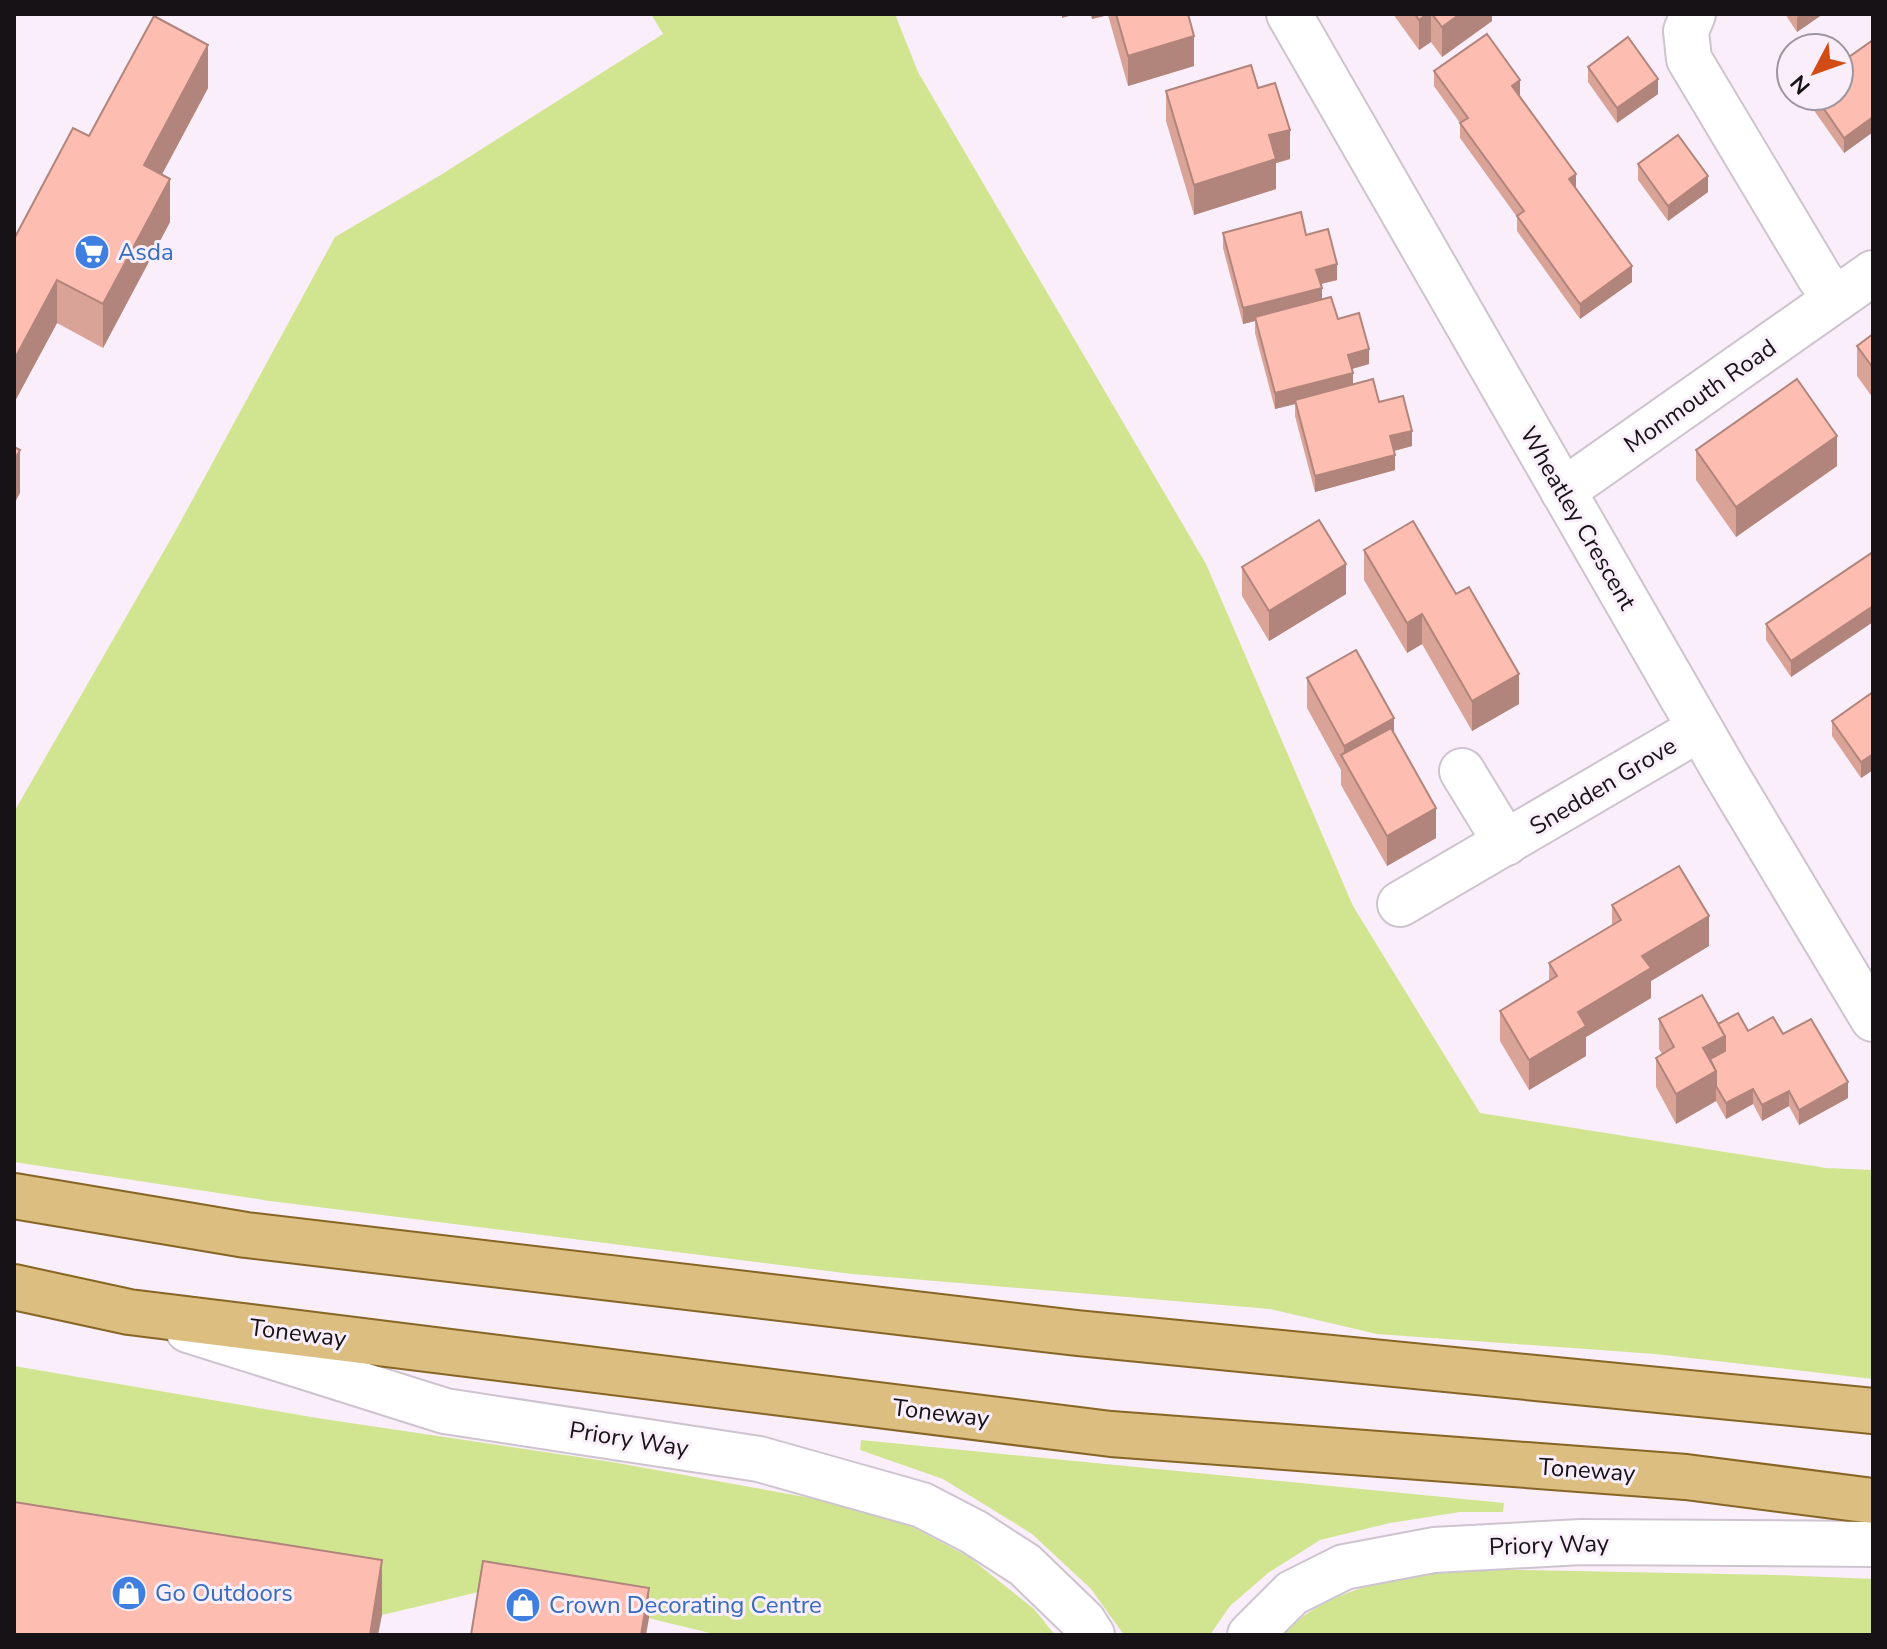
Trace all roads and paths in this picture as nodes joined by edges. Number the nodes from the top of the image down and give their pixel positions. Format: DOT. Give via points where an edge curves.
graph roads {
  1 [pos="1289,14"];
  2 [pos="1693,14"];
  3 [pos="1873,273"];
  4 [pos="1836,299"];
  5 [pos="1563,491"];
  6 [pos="1699,729"];
  7 [pos="1462,771"];
  8 [pos="1506,843"];
  9 [pos="1400,904"];
  10 [pos="1873,1019"];
  11 [pos="14,1196"];
  12 [pos="14,1287"];
  13 [pos="129,1312"];
  14 [pos="1873,1411"];
  15 [pos="1873,1501"];
  16 [pos="1873,1544"];
  17 [pos="1092,1635"];
  18 [pos="1250,1635"];
  1 -- 5 [label="street, Wheatley Crescent"];
  2 -- 4 [label="street" via="1686,31 1689,59"];
  3 -- 4 [label="street, Monmouth Road"];
  4 -- 5 [label="street, Monmouth Road"];
  5 -- 6 [label="street, Wheatley Crescent"];
  6 -- 8 [label="street, Snedden Grove"];
  6 -- 10 [label="street, Wheatley Crescent"];
  7 -- 8 [label="street, Snedden Grove"];
  8 -- 9 [label="street, Snedden Grove"];
  11 -- 14 [label="main road" via="246,1235 1046,1329"];
  12 -- 13 [label="main road, Toneway"];
  13 -- 15 [label="main road, Toneway" via="1111,1434 1686,1477"];
  13 -- 17 [label="street, Priory Way" via="445,1411 759,1459 922,1505 1025,1565"];
  16 -- 18 [label="street, Priory Way" via="1581,1542 1434,1550 1344,1567 1292,1593"];
}
